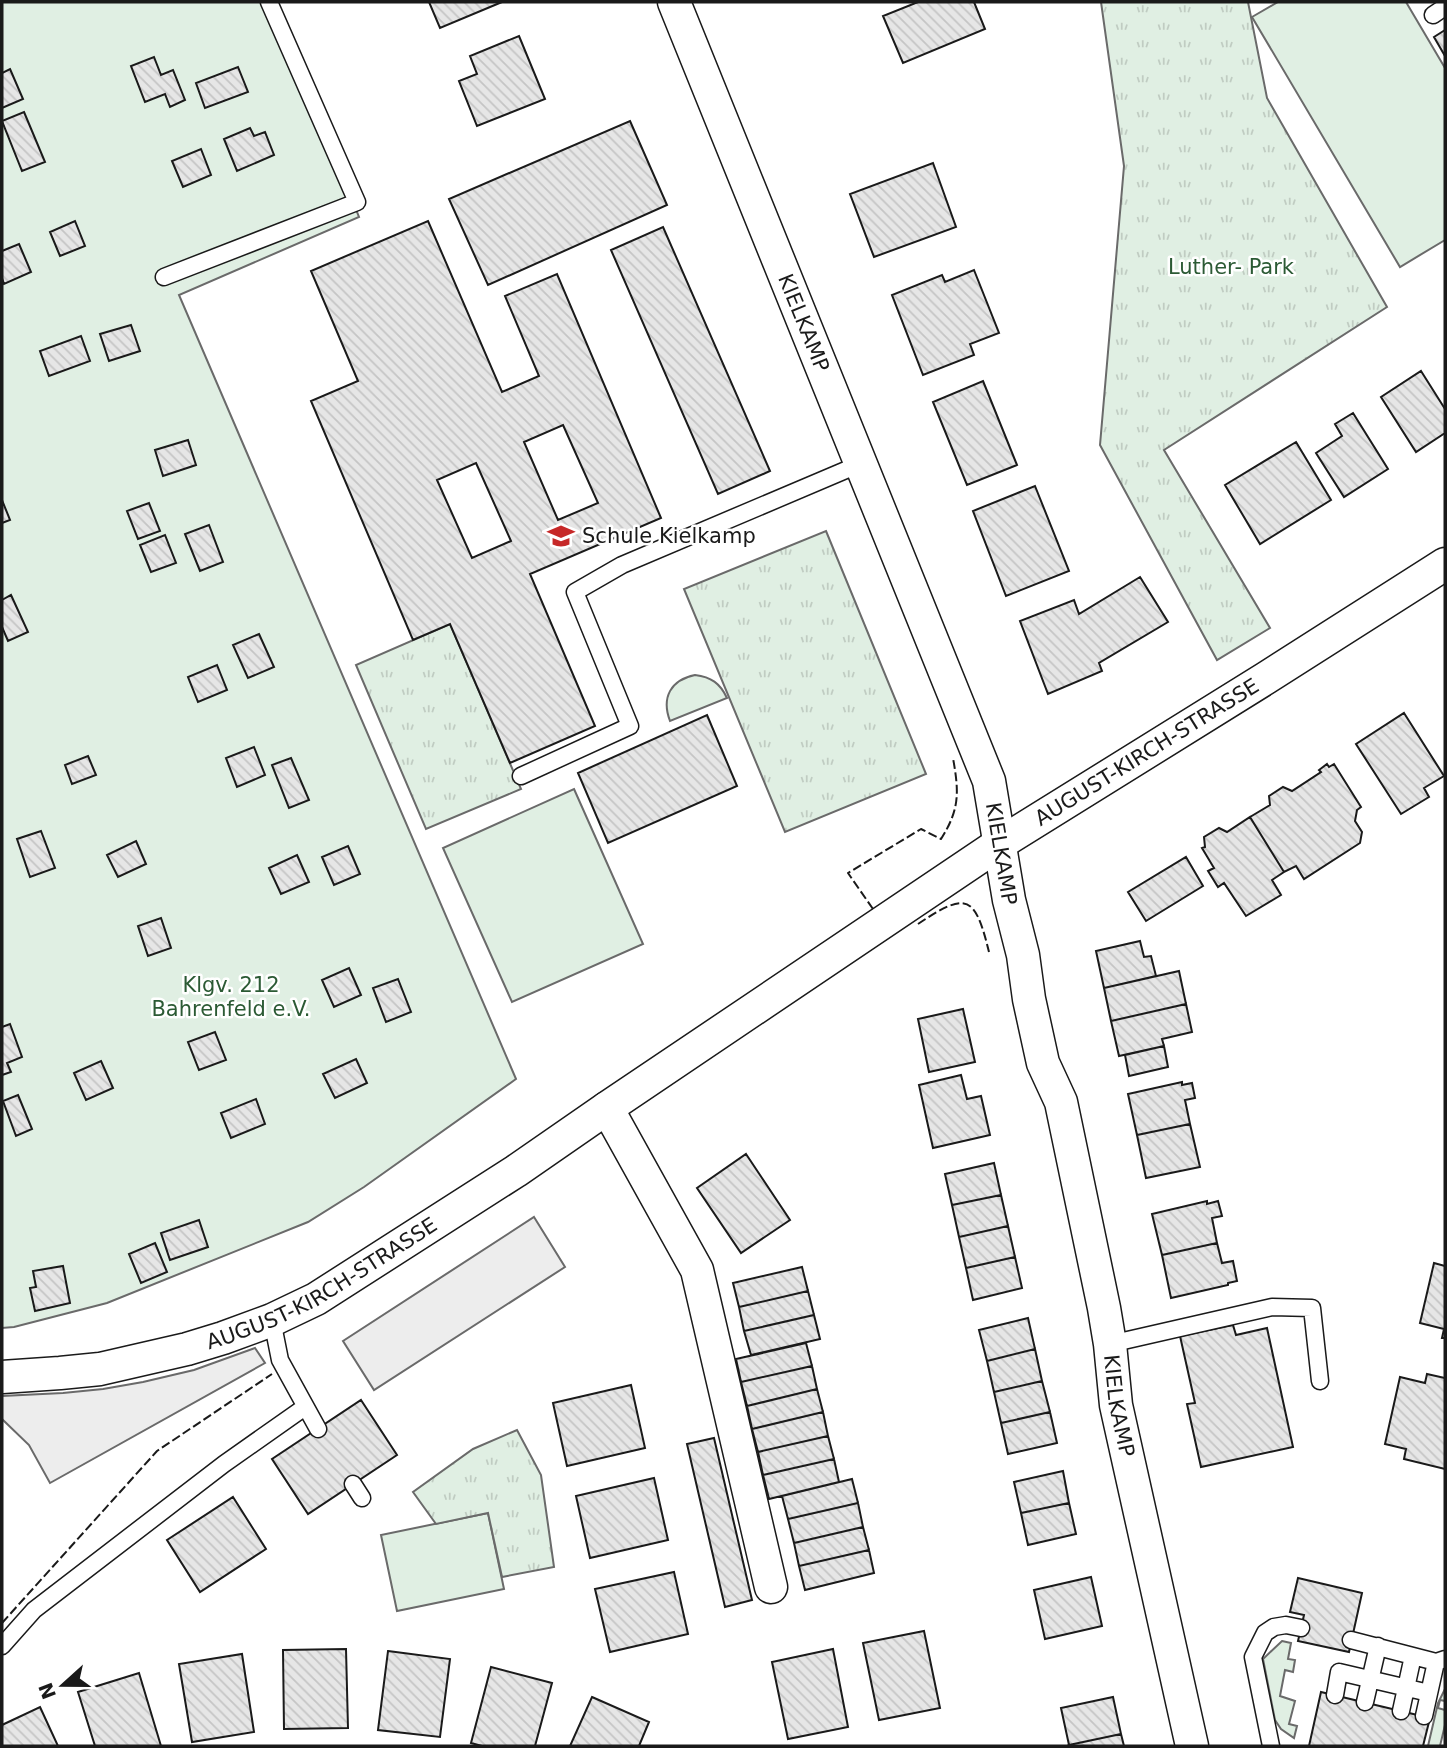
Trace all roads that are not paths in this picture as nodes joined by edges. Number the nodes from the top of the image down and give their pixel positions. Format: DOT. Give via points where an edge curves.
graph roads {
  1 [pos="269,2"];
  2 [pos="674,2"];
  3 [pos="164,277"];
  4 [pos="860,464"];
  5 [pos="1445,564"];
  6 [pos="520,776"];
  7 [pos="999,844"];
  8 [pos="607,1108"];
  9 [pos="272,1320"];
  10 [pos="1110,1344"];
  11 [pos="2,1377"];
  12 [pos="1320,1381"];
  13 [pos="305,1407"];
  14 [pos="318,1429"];
  15 [pos="353,1484"];
  16 [pos="362,1498"];
  17 [pos="771,1587"];
  18 [pos="1301,1628"];
  19 [pos="1352,1640"];
  20 [pos="2,1646"];
  21 [pos="1378,1646"];
  22 [pos="1413,1656"];
  23 [pos="1441,1661"];
  24 [pos="1370,1679"];
  25 [pos="1406,1688"];
  26 [pos="1429,1693"];
  27 [pos="1335,1695"];
  28 [pos="1366,1702"];
  29 [pos="1401,1710"];
  30 [pos="1424,1716"];
  31 [pos="1192,1746"];
  32 [pos="1271,1746"];
  1 -- 3 [label="lane" via="356,202"];
  2 -- 4 [label="street, KIELKAMP"];
  4 -- 6 [label="lane" via="622,565 575,592 630,726"];
  4 -- 7 [label="street, KIELKAMP" via="989,780"];
  5 -- 7 [label="street, AUGUST-KIRCH-STRASSE"];
  7 -- 8 [label="street, AUGUST-KIRCH-STRASSE"];
  7 -- 10 [label="street, KIELKAMP" via="1043,1063 1061,1102"];
  8 -- 9 [label="street, AUGUST-KIRCH-STRASSE" via="355,1275"];
  8 -- 17 [label="street" via="697,1270"];
  9 -- 11 [label="street, AUGUST-KIRCH-STRASSE" via="187,1349 123,1364"];
  9 -- 13 [label="lane" via="280,1360"];
  10 -- 12 [label="lane" via="1272,1307 1312,1308"];
  10 -- 31 [label="street, KIELKAMP" via="1116,1405"];
  13 -- 14 [label="lane"];
  13 -- 20 [label="lane" via="34,1610"];
  15 -- 16 [label="lane"];
  18 -- 32 [label="lane" via="1286,1625 1265,1633 1253,1657"];
  19 -- 21 [label="lane"];
  21 -- 22 [label="lane"];
  21 -- 24 [label="lane"];
  22 -- 23 [label="lane"];
  22 -- 25 [label="lane"];
  23 -- 26 [label="lane"];
  24 -- 25 [label="lane"];
  24 -- 27 [label="lane" via="1339,1672"];
  24 -- 28 [label="lane"];
  25 -- 26 [label="lane"];
  25 -- 29 [label="lane"];
  26 -- 30 [label="lane"];
}
